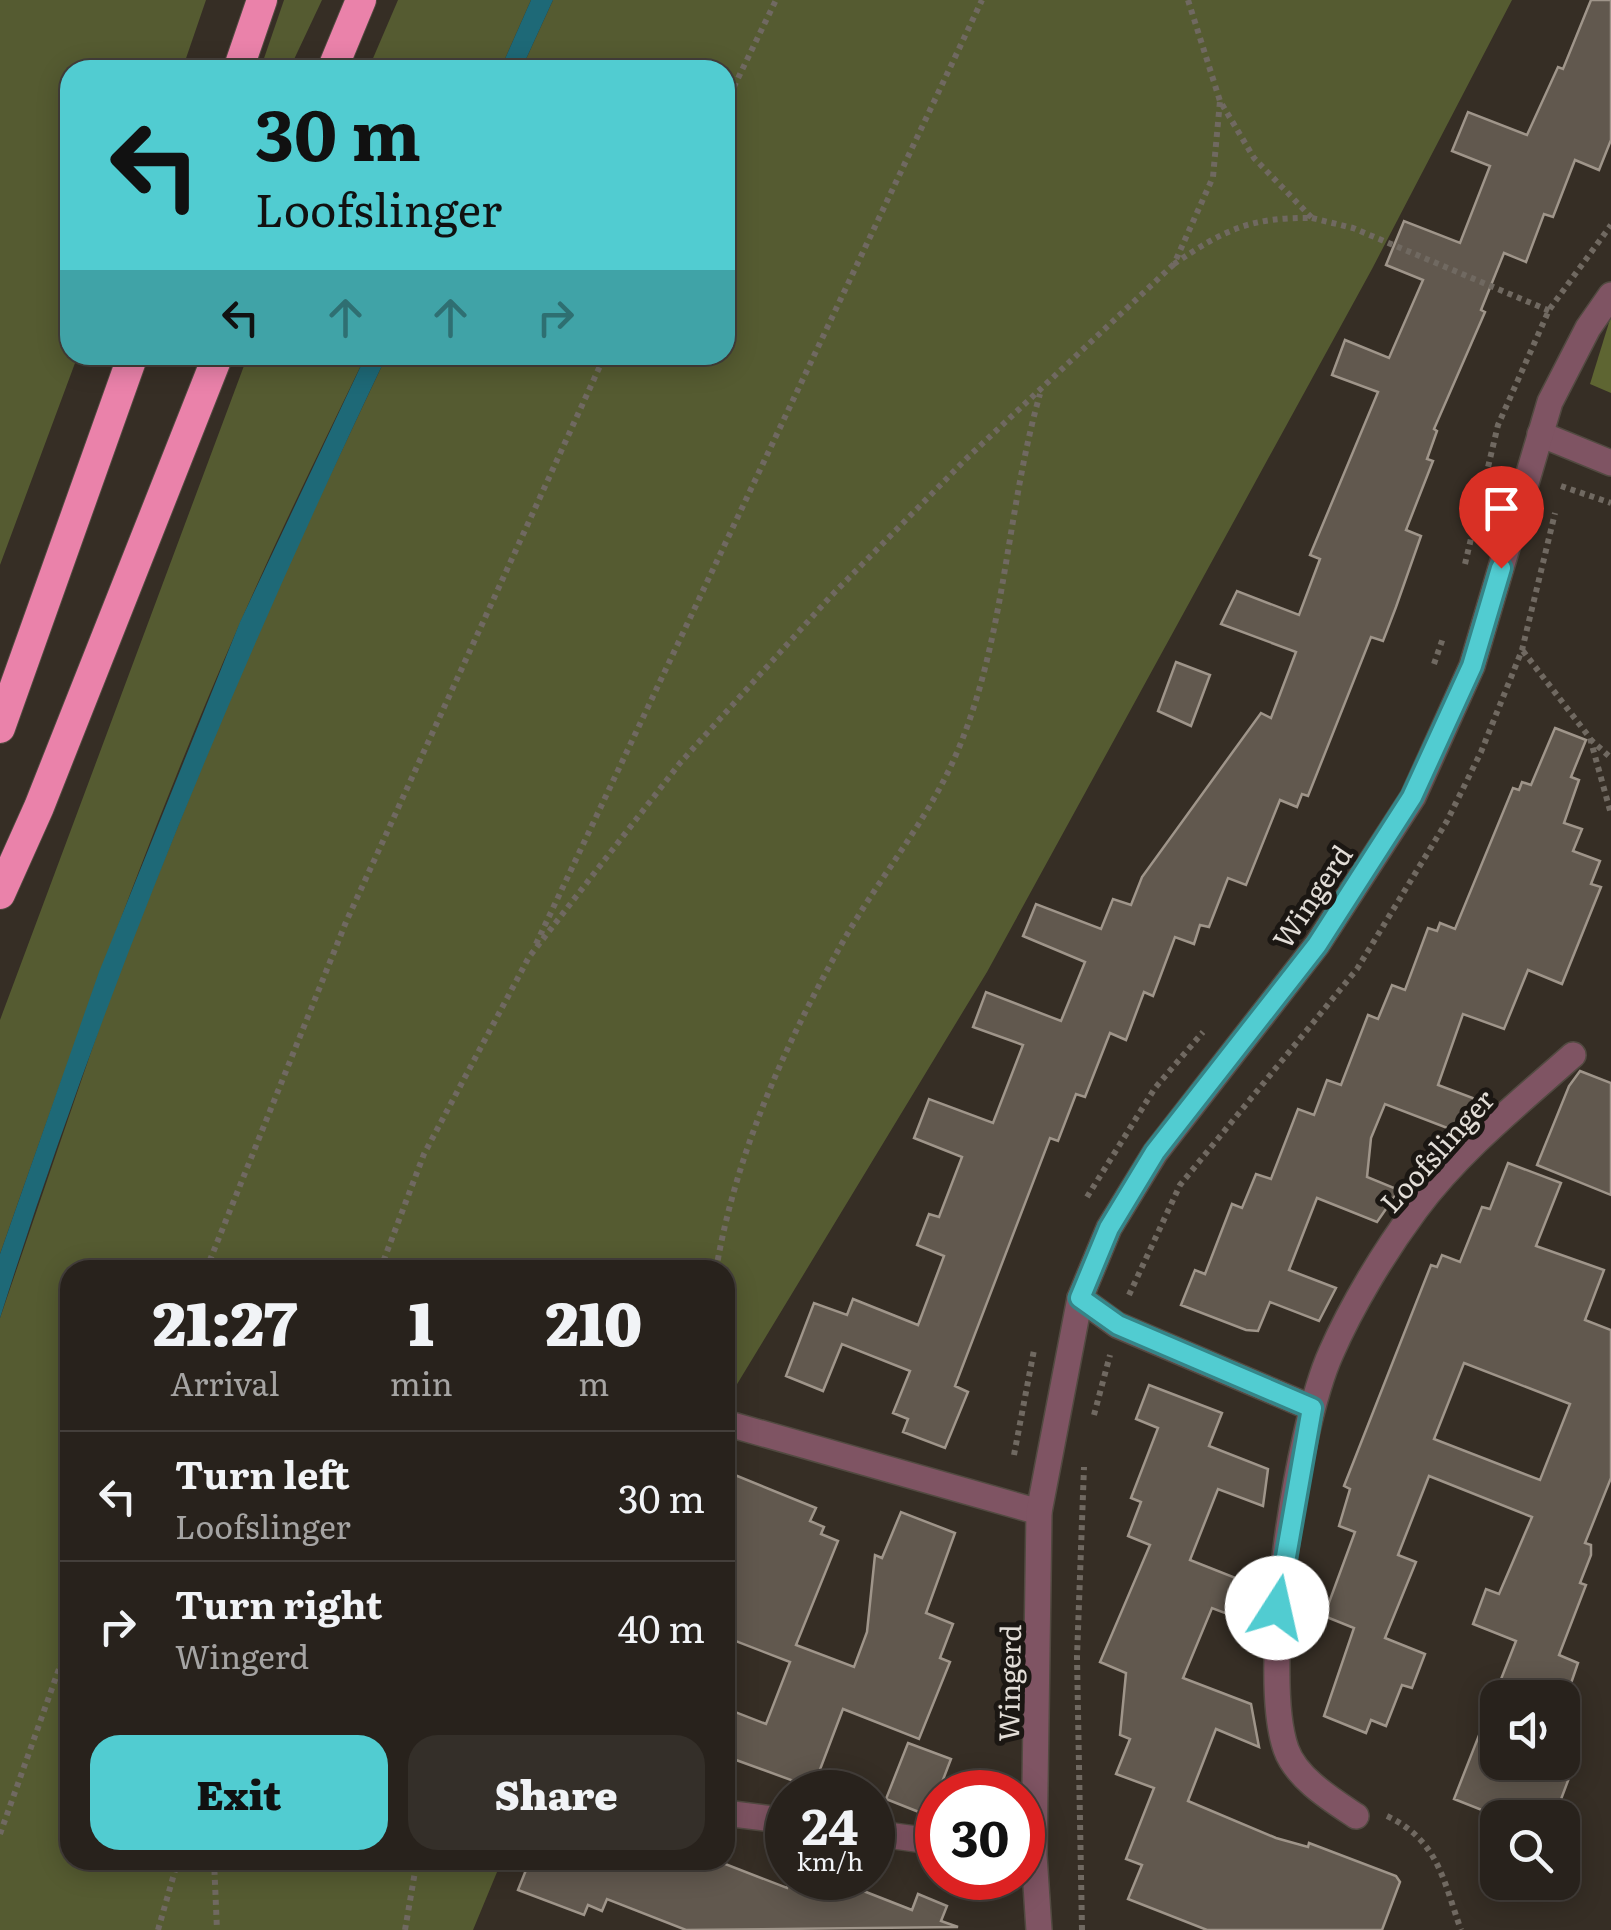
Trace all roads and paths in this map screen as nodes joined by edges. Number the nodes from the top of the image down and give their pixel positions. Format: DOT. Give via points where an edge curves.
graph roads {
  1 [pos="262,0"];
  2 [pos="362,0"];
  3 [pos="776,0"];
  4 [pos="982,0"];
  5 [pos="1188,0"];
  6 [pos="241,60"];
  7 [pos="336,60"];
  8 [pos="735,84"];
  9 [pos="1220,101"];
  10 [pos="1312,218"];
  11 [pos="1174,264"];
  12 [pos="1611,296"];
  13 [pos="1588,328"];
  14 [pos="129,365"];
  15 [pos="214,365"];
  16 [pos="600,365"];
  17 [pos="1041,391"];
  18 [pos="1540,434"];
  19 [pos="1572,447"];
  20 [pos="1611,463"];
  21 [pos="1561,486"];
  22 [pos="1611,504"];
  23 [pos="1522,650"];
  24 [pos="0,728"];
  25 [pos="1590,738"];
  26 [pos="1611,758"];
  27 [pos="1611,814"];
  28 [pos="0,894"];
  29 [pos="529,958"];
  30 [pos="1572,1054"];
  31 [pos="210,1260"];
  32 [pos="384,1260"];
  33 [pos="719,1260"];
  34 [pos="1080,1298"];
  35 [pos="1118,1325"];
  36 [pos="1312,1408"];
  37 [pos="1092,1423"];
  38 [pos="735,1426"];
  39 [pos="1086,1452"];
  40 [pos="1039,1512"];
  41 [pos="60,1666"];
  42 [pos="1031,1770"];
  43 [pos="735,1814"];
  44 [pos="1356,1816"];
  45 [pos="765,1819"];
  46 [pos="0,1834"];
  47 [pos="175,1870"];
  48 [pos="215,1870"];
  49 [pos="415,1870"];
  50 [pos="1035,1900"];
  51 [pos="158,1930"];
  52 [pos="218,1930"];
  53 [pos="405,1930"];
  54 [pos="1039,1930"];
  55 [pos="1082,1930"];
  56 [pos="1461,1930"];
  1 -- 6 [label="highway"];
  2 -- 7 [label="highway"];
  3 -- 8 [label="path"];
  4 -- 29 [label="path"];
  5 -- 9 [label="path"];
  9 -- 10 [label="path" via="1254,158"];
  9 -- 11 [label="path" via="1212,178"];
  10 -- 11 [label="path" via="1267,218 1221,232"];
  10 -- 13 [label="path" via="1354,228"];
  11 -- 17 [label="path"];
  12 -- 13 [label="street, Wingerd"];
  13 -- 18 [label="street, Wingerd"];
  14 -- 24 [label="highway"];
  15 -- 28 [label="highway"];
  16 -- 31 [label="path" via="346,922"];
  17 -- 29 [label="path" via="830,598 680,763"];
  17 -- 33 [label="path" via="1022,456 986,674 948,772 844,939 784,1056 756,1119"];
  18 -- 19 [label="street"];
  18 -- 34 [label="street, Wingerd" via="1472,666 1412,797 1317,945 1155,1152 1109,1228"];
  19 -- 20 [label="street"];
  19 -- 21 [label="path"];
  21 -- 22 [label="path"];
  21 -- 23 [label="path"];
  23 -- 25 [label="path"];
  23 -- 35 [label="path" via="1482,752 1406,894 1358,969 1180,1184"];
  25 -- 26 [label="path"];
  25 -- 27 [label="path"];
  29 -- 32 [label="path" via="424,1154"];
  30 -- 36 [label="street, Loofslinger" via="1417,1208 1330,1354"];
  34 -- 35 [label="street"];
  34 -- 40 [label="street, Wingerd"];
  35 -- 36 [label="street"];
  35 -- 37 [label="path"];
  36 -- 44 [label="street, Loofslinger" via="1277,1608 1278,1716 1287,1754 1321,1792"];
  38 -- 40 [label="street"];
  39 -- 55 [label="path" via="1076,1658"];
  40 -- 42 [label="street, Wingerd"];
  41 -- 46 [label="path"];
  43 -- 45 [label="street"];
  44 -- 56 [label="path" via="1386,1815 1433,1850"];
  47 -- 51 [label="path"];
  48 -- 52 [label="path"];
  49 -- 53 [label="path"];
  50 -- 54 [label="street, Wingerd"];
}
